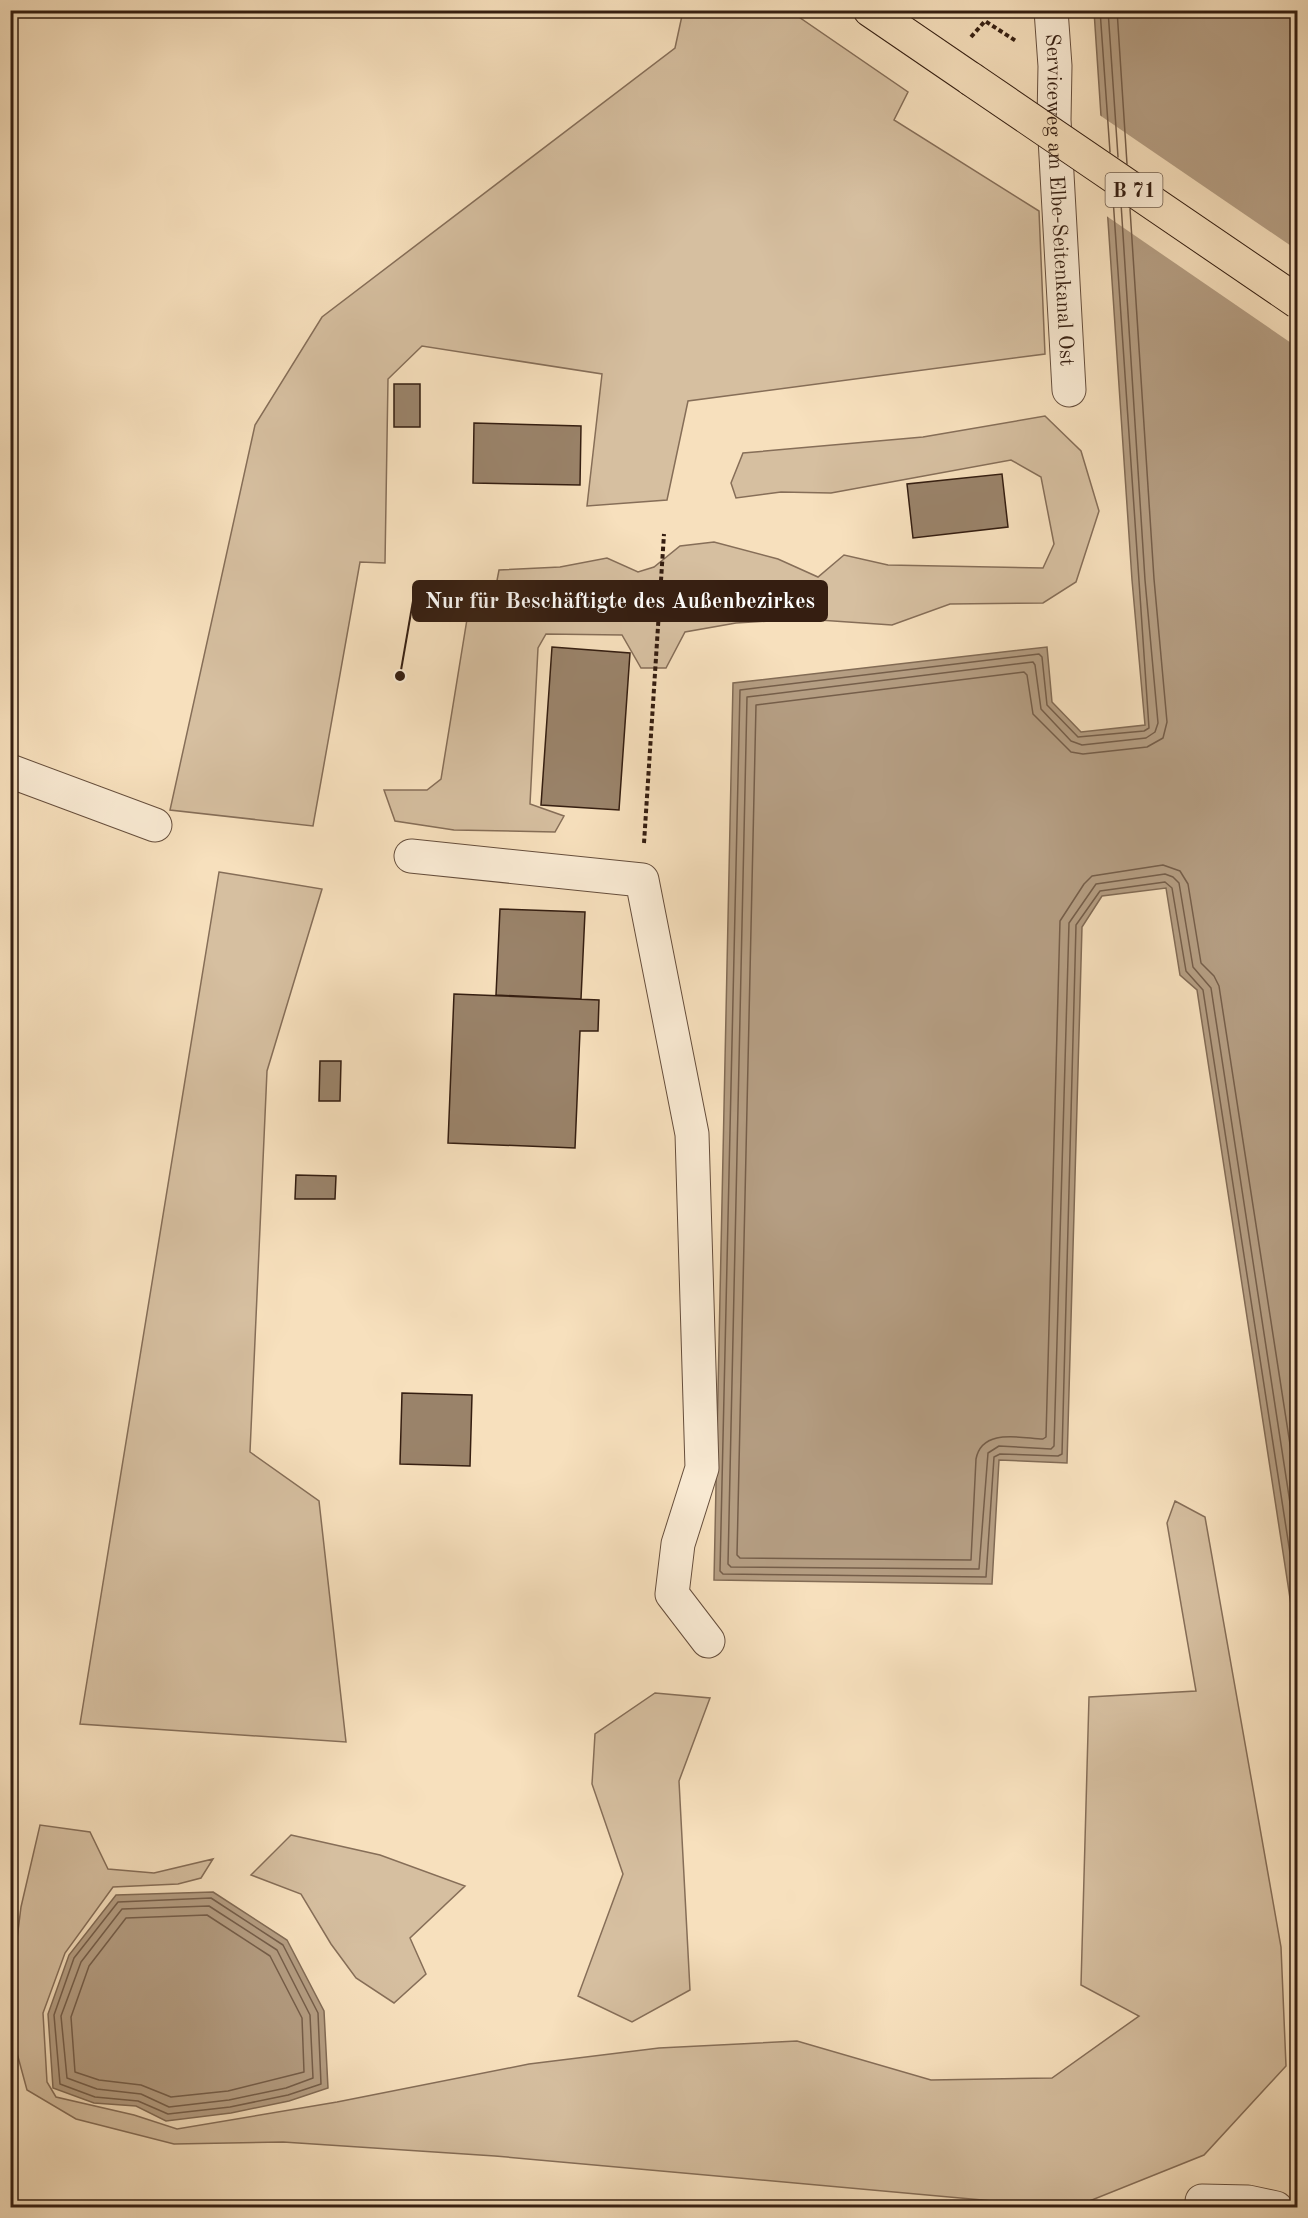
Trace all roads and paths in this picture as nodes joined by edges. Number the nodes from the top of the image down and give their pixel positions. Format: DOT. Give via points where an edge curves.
graph roads {
  1 [pos="870,10"];
  2 [pos="1051,10"];
  3 [pos="985,21"];
  4 [pos="969,39"];
  5 [pos="1298,302"];
  6 [pos="1069,390"];
  7 [pos="664,534"];
  8 [pos="10,771"];
  9 [pos="155,825"];
  10 [pos="411,856"];
  11 [pos="642,880"];
  12 [pos="708,1641"];
  13 [pos="1202,2201"];
  14 [pos="1276,2208"];
  1 -- 5 [label="main road, B 71, bridge"];
  2 -- 6 [label="lane, Serviceweg am Elbe-Seitenkanal Ost"];
  3 -- 4 [label="path"];
  7 -- 11 [label="path"];
  8 -- 9 [label="lane"];
  10 -- 11 [label="lane"];
  11 -- 12 [label="lane" via="692,1134 702,1468 678,1544 672,1594"];
  13 -- 14 [label="lane" via="1248,2202"];
}
